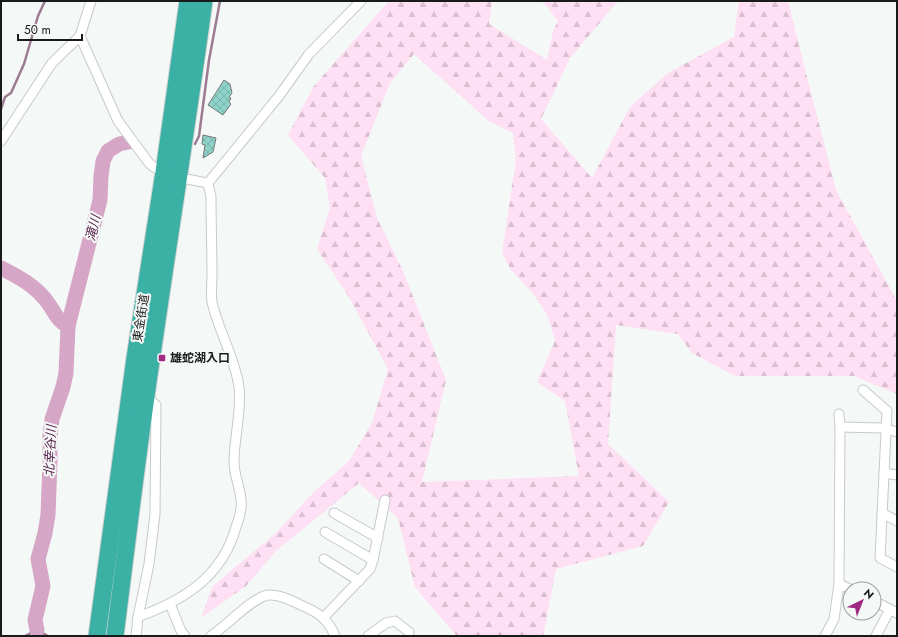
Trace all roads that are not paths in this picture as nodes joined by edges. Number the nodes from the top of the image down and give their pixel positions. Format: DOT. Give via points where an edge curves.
graph roads {
  1 [pos="90,1"];
  2 [pos="188,1"];
  3 [pos="204,1"];
  4 [pos="361,1"];
  5 [pos="80,36"];
  6 [pos="1,141"];
  7 [pos="172,175"];
  8 [pos="208,183"];
  9 [pos="864,390"];
  10 [pos="840,414"];
  11 [pos="840,427"];
  12 [pos="886,429"];
  13 [pos="897,432"];
  14 [pos="884,473"];
  15 [pos="897,475"];
  16 [pos="140,476"];
  17 [pos="385,500"];
  18 [pos="334,513"];
  19 [pos="882,513"];
  20 [pos="897,521"];
  21 [pos="325,532"];
  22 [pos="378,538"];
  23 [pos="324,559"];
  24 [pos="373,560"];
  25 [pos="897,567"];
  26 [pos="359,581"];
  27 [pos="839,584"];
  28 [pos="842,585"];
  29 [pos="170,604"];
  30 [pos="882,605"];
  31 [pos="893,611"];
  32 [pos="138,617"];
  33 [pos="324,617"];
  34 [pos="409,632"];
  35 [pos="97,636"];
  36 [pos="115,636"];
  37 [pos="136,636"];
  38 [pos="185,636"];
  39 [pos="211,636"];
  40 [pos="335,636"];
  41 [pos="368,636"];
  42 [pos="825,636"];
  43 [pos="876,636"];
  1 -- 5 [label="street"];
  2 -- 7 [label="highway, 東金街道"];
  3 -- 7 [label="highway, 東金街道"];
  4 -- 8 [label="street" via="309,54 279,96"];
  5 -- 6 [label="street" via="52,63"];
  5 -- 7 [label="street" via="118,121 153,167"];
  7 -- 8 [label="street"];
  7 -- 16 [label="highway, 東金街道" via="146,396"];
  7 -- 16 [label="highway, 東金街道" via="135,358"];
  8 -- 29 [label="street" via="211,197 212,305 235,367 239,387 234,470 241,501 233,538 215,570 200,585"];
  9 -- 12 [label="street" via="887,411"];
  10 -- 11 [label="street"];
  11 -- 12 [label="street"];
  11 -- 27 [label="street"];
  12 -- 13 [label="street"];
  12 -- 14 [label="street"];
  14 -- 15 [label="street"];
  14 -- 19 [label="street"];
  16 -- 32 [label="street" via="155,514 149,564"];
  16 -- 35 [label="highway, 東金街道"];
  16 -- 36 [label="highway, 東金街道"];
  17 -- 22 [label="street"];
  18 -- 22 [label="street"];
  19 -- 20 [label="street"];
  19 -- 25 [label="street" via="880,558"];
  21 -- 24 [label="street"];
  22 -- 24 [label="street"];
  23 -- 26 [label="street"];
  24 -- 26 [label="street" via="370,569"];
  26 -- 33 [label="street"];
  27 -- 28 [label="street"];
  27 -- 42 [label="street" via="834,618"];
  29 -- 32 [label="street"];
  29 -- 38 [label="street"];
  30 -- 31 [label="street"];
  31 -- 43 [label="street"];
  32 -- 37 [label="street"];
  33 -- 39 [label="street" via="283,597 267,595 252,602"];
  33 -- 40 [label="street"];
  34 -- 41 [label="street" via="395,621 386,623"];
}
